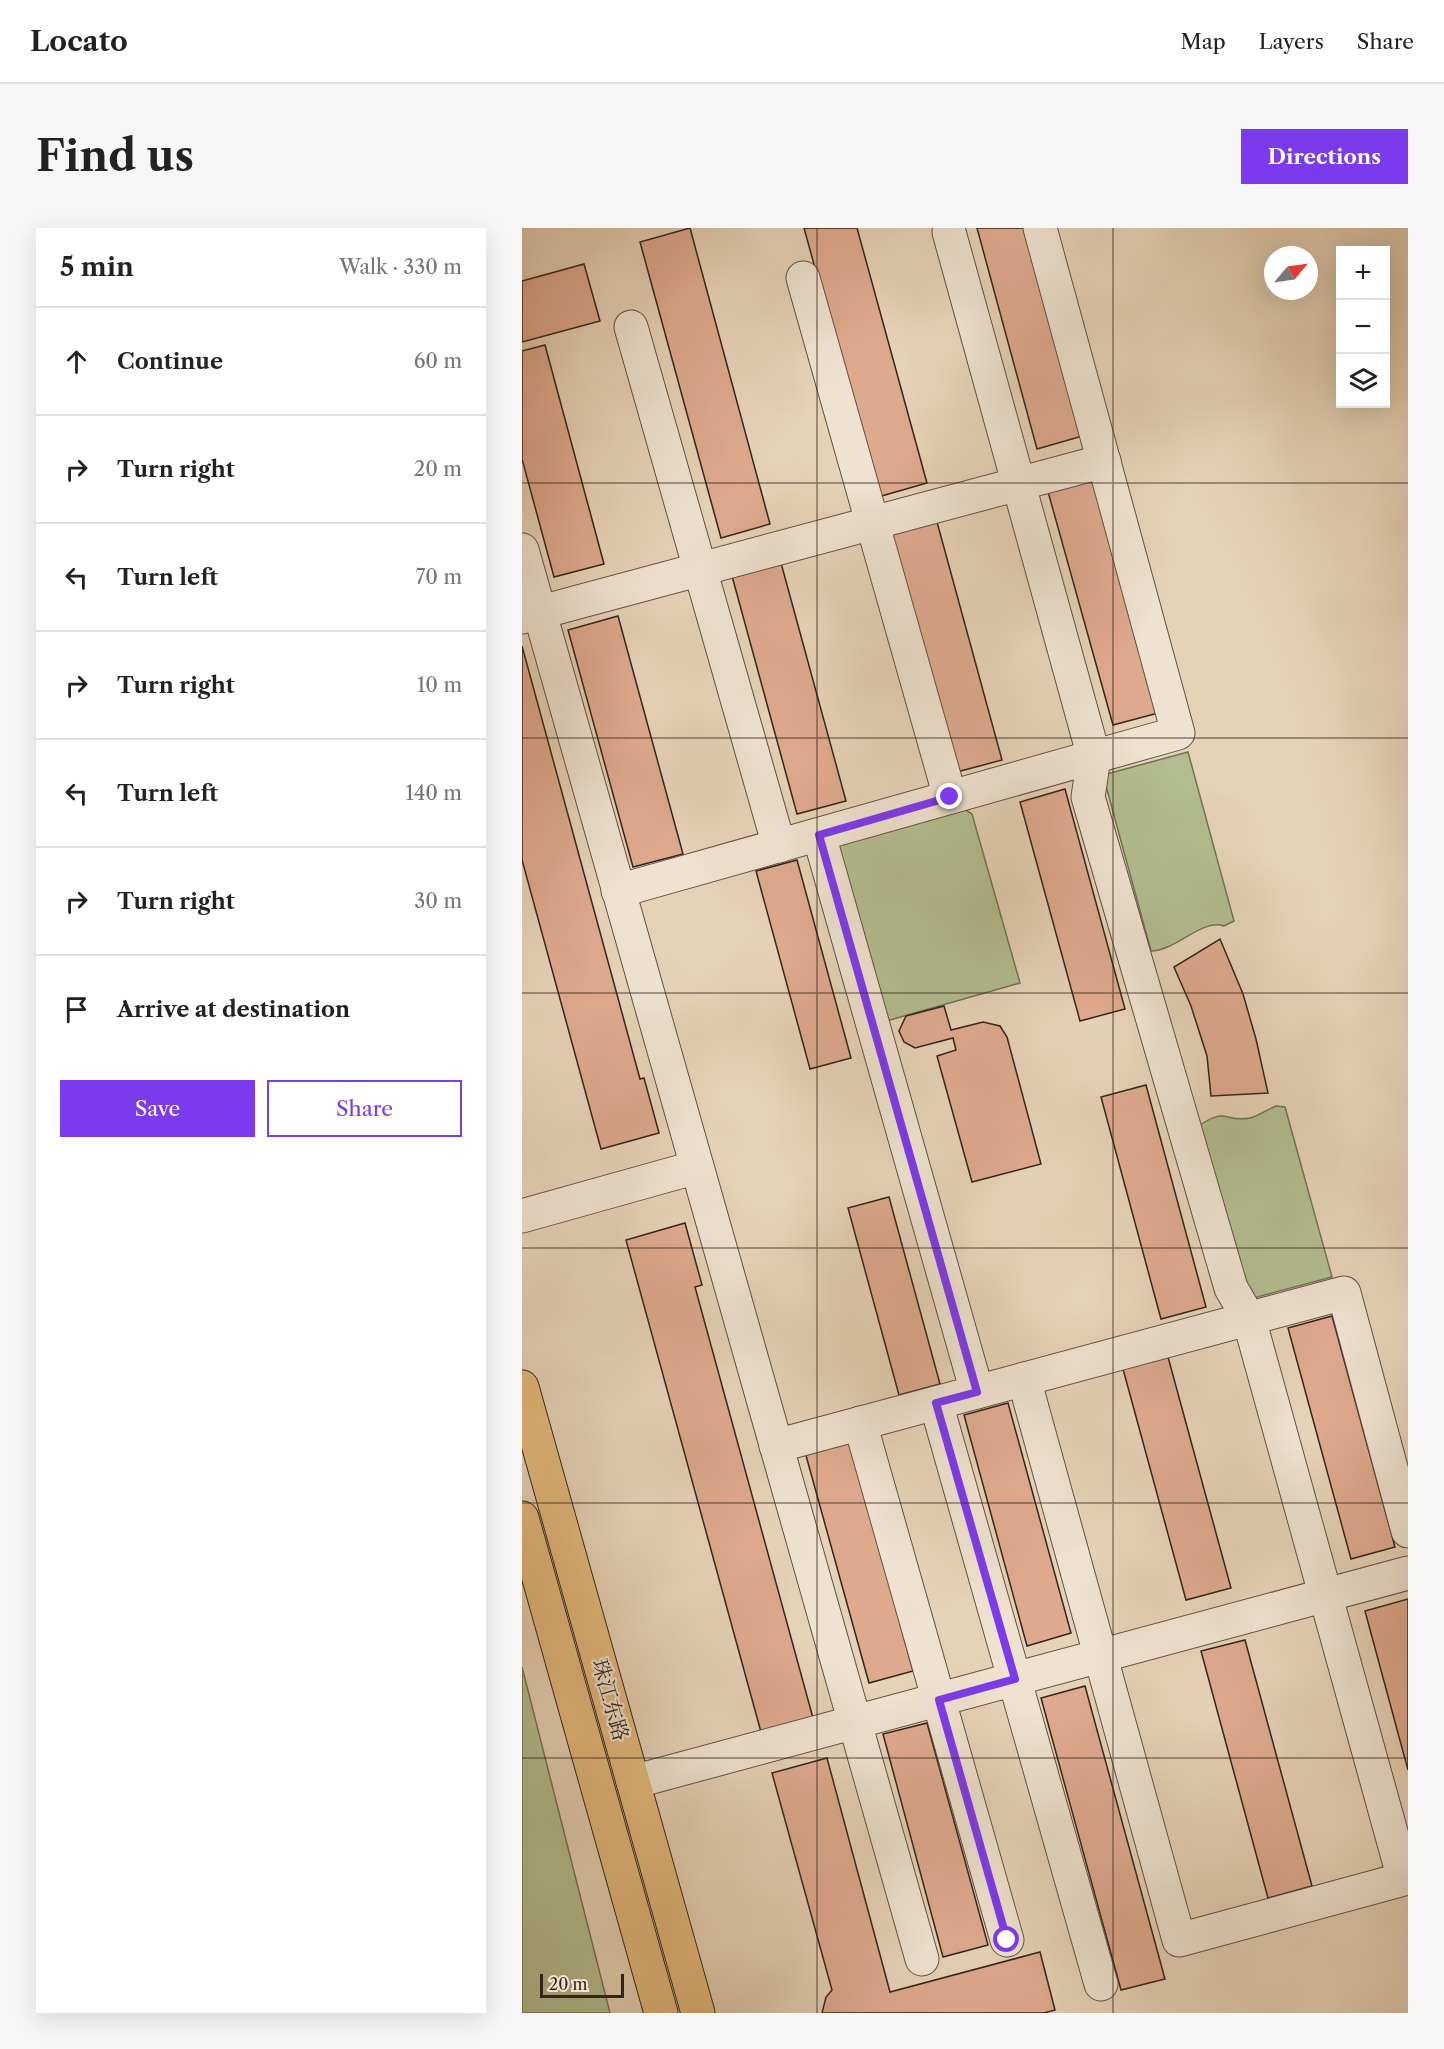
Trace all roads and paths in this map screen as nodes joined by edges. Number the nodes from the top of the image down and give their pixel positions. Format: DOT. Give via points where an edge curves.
graph roads {
  1 [pos="1040,228"];
  2 [pos="949,232"];
  3 [pos="803,278"];
  4 [pos="631,327"];
  5 [pos="1104,461"];
  6 [pos="1018,484"];
  7 [pos="872,524"];
  8 [pos="522,550"];
  9 [pos="700,570"];
  10 [pos="531,615"];
  11 [pos="1094,757"];
  12 [pos="950,797"];
  13 [pos="819,835"];
  14 [pos="779,846"];
  15 [pos="618,891"];
  16 [pos="697,1167"];
  17 [pos="522,1216"];
  18 [pos="1249,1318"];
  19 [pos="1024,1379"];
  20 [pos="522,1387"];
  21 [pos="977,1392"];
  22 [pos="936,1403"];
  23 [pos="860,1423"];
  24 [pos="776,1446"];
  25 [pos="522,1518"];
  26 [pos="1408,1531"];
  27 [pos="1408,1573"];
  28 [pos="1325,1595"];
  29 [pos="1100,1656"];
  30 [pos="1015,1679"];
  31 [pos="939,1700"];
  32 [pos="855,1722"];
  33 [pos="633,1782"];
  34 [pos="1007,1940"];
  35 [pos="922,1959"];
  36 [pos="1101,1983"];
  37 [pos="661,2013"];
  38 [pos="698,2013"];
  1 -- 5 [label="lane"];
  2 -- 6 [label="lane"];
  3 -- 7 [label="lane"];
  4 -- 9 [label="lane"];
  5 -- 6 [label="lane"];
  5 -- 11 [label="lane" via="1178,733"];
  6 -- 7 [label="lane"];
  6 -- 11 [label="lane"];
  7 -- 9 [label="lane"];
  7 -- 12 [label="lane"];
  8 -- 10 [label="lane"];
  9 -- 10 [label="lane"];
  9 -- 14 [label="lane"];
  10 -- 15 [label="lane"];
  11 -- 12 [label="lane"];
  11 -- 18 [label="lane" via="1088,797 1231,1288"];
  12 -- 13 [label="lane"];
  13 -- 14 [label="lane"];
  13 -- 21 [label="lane"];
  14 -- 15 [label="lane"];
  15 -- 16 [label="lane"];
  16 -- 17 [label="lane"];
  16 -- 24 [label="lane"];
  18 -- 19 [label="lane"];
  18 -- 26 [label="lane" via="1344,1293"];
  18 -- 28 [label="lane"];
  19 -- 21 [label="lane"];
  19 -- 29 [label="lane"];
  20 -- 33 [label="main road, 珠江东路"];
  21 -- 22 [label="lane"];
  22 -- 23 [label="lane"];
  22 -- 30 [label="lane"];
  23 -- 24 [label="lane"];
  23 -- 31 [label="lane"];
  24 -- 32 [label="lane"];
  25 -- 37 [label="main road, 珠江东路"];
  27 -- 28 [label="lane"];
  28 -- 29 [label="lane"];
  28 -- 29 [label="lane" via="1404,1879 1179,1940"];
  29 -- 30 [label="lane"];
  30 -- 31 [label="lane"];
  30 -- 36 [label="lane"];
  31 -- 32 [label="lane"];
  31 -- 34 [label="lane"];
  32 -- 33 [label="lane"];
  32 -- 35 [label="lane"];
  33 -- 38 [label="main road, 珠江东路"];
}
